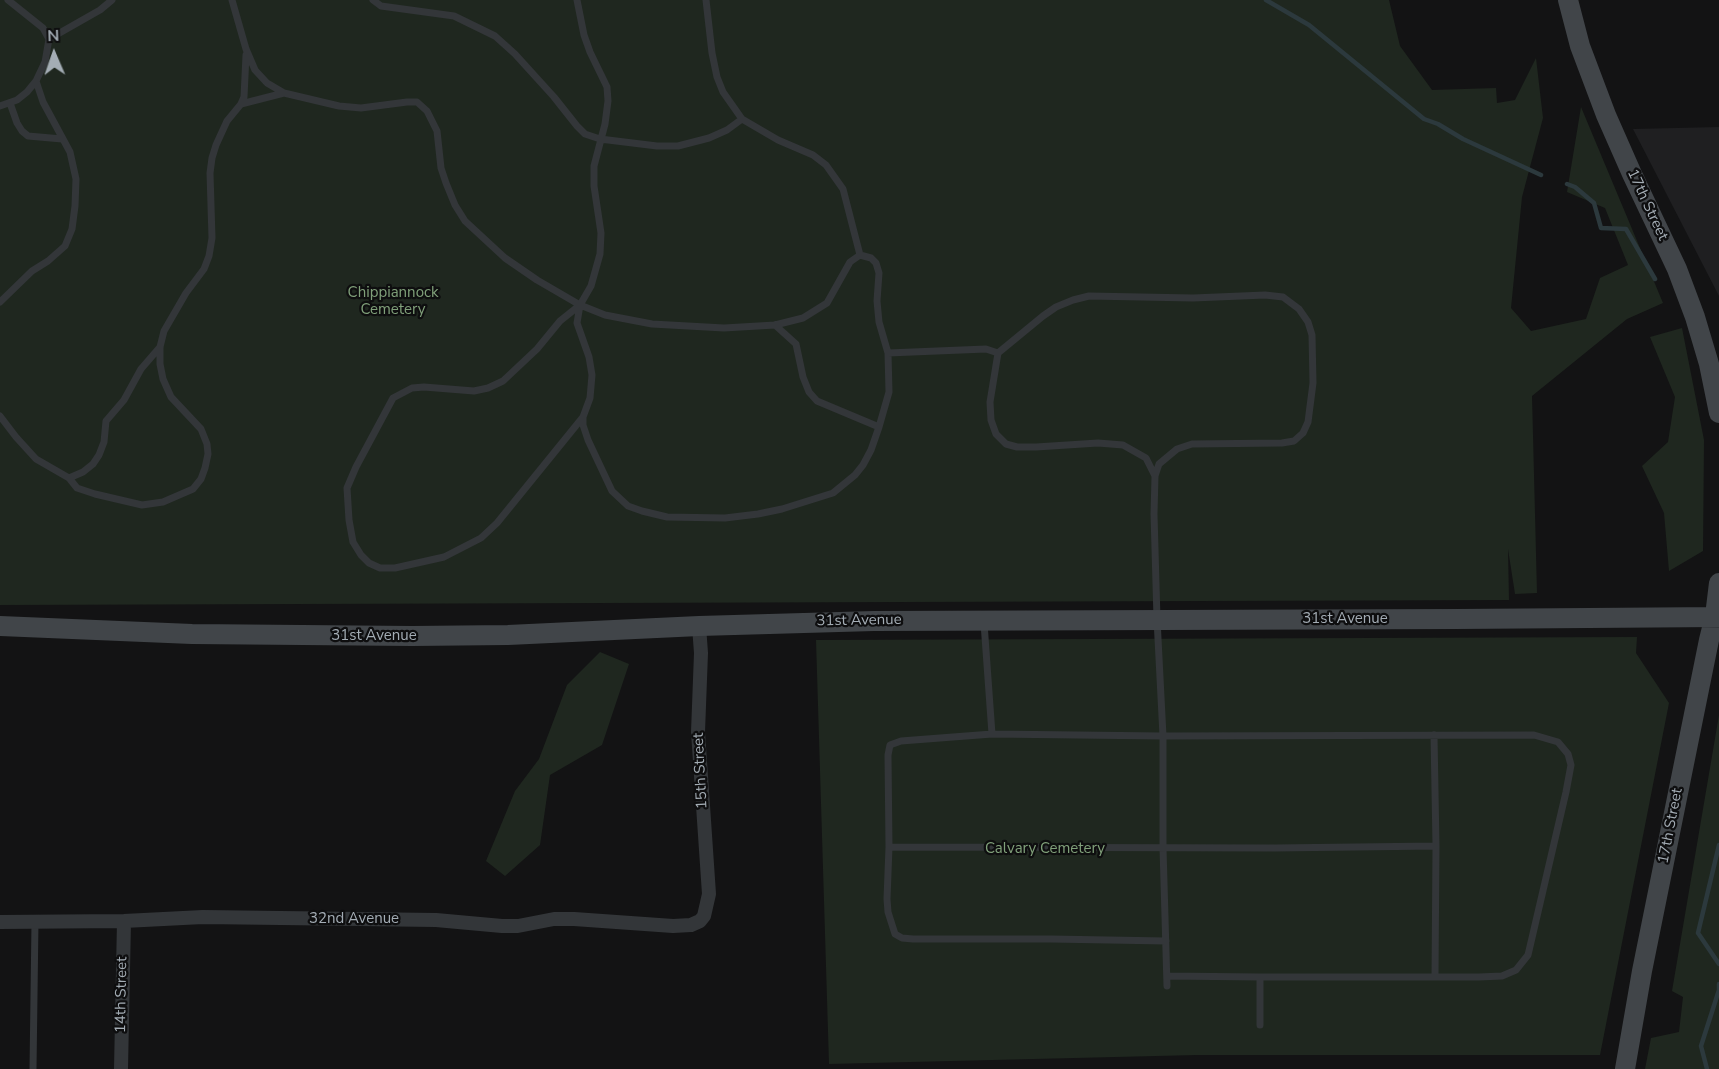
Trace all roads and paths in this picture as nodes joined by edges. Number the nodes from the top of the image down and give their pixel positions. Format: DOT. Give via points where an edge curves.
graph roads {
  1 [pos="8,0"];
  2 [pos="112,0"];
  3 [pos="232,0"];
  4 [pos="373,0"];
  5 [pos="577,0"];
  6 [pos="706,0"];
  7 [pos="1568,0"];
  8 [pos="49,39"];
  9 [pos="246,49"];
  10 [pos="36,81"];
  11 [pos="284,93"];
  12 [pos="10,103"];
  13 [pos="241,104"];
  14 [pos="0,106"];
  15 [pos="742,119"];
  16 [pos="62,139"];
  17 [pos="600,140"];
  18 [pos="860,255"];
  19 [pos="0,302"];
  20 [pos="580,305"];
  21 [pos="775,325"];
  22 [pos="160,347"];
  23 [pos="888,352"];
  24 [pos="998,353"];
  25 [pos="1719,413"];
  26 [pos="0,416"];
  27 [pos="583,417"];
  28 [pos="879,427"];
  29 [pos="1155,476"];
  30 [pos="69,478"];
  31 [pos="1719,582"];
  32 [pos="1717,616"];
  33 [pos="1157,619"];
  34 [pos="984,620"];
  35 [pos="0,626"];
  36 [pos="699,626"];
  37 [pos="992,734"];
  38 [pos="1434,735"];
  39 [pos="1163,736"];
  40 [pos="1436,846"];
  41 [pos="890,848"];
  42 [pos="1163,848"];
  43 [pos="704,916"];
  44 [pos="124,921"];
  45 [pos="0,922"];
  46 [pos="35,922"];
  47 [pos="1166,941"];
  48 [pos="1167,975"];
  49 [pos="1435,976"];
  50 [pos="1260,977"];
  51 [pos="1167,986"];
  52 [pos="1260,1025"];
  53 [pos="33,1069"];
  54 [pos="121,1069"];
  55 [pos="1625,1069"];
  1 -- 8 [label="lane" via="43,28"];
  2 -- 8 [label="lane"];
  3 -- 9 [label="lane"];
  4 -- 17 [label="lane" via="381,6 454,16 495,36 585,134"];
  5 -- 17 [label="lane" via="584,35 607,87"];
  6 -- 15 [label="lane" via="717,77"];
  7 -- 25 [label="street, 17th Street" via="1580,46 1606,115 1695,317"];
  8 -- 10 [label="lane"];
  9 -- 11 [label="lane" via="255,70"];
  9 -- 13 [label="lane"];
  10 -- 12 [label="lane"];
  10 -- 16 [label="lane"];
  11 -- 13 [label="lane"];
  11 -- 20 [label="lane" via="361,108 417,102 427,111 437,131 441,168 465,221 505,258"];
  12 -- 14 [label="lane"];
  12 -- 16 [label="lane" via="17,123 28,136"];
  13 -- 22 [label="lane" via="227,121 212,158 209,256 164,331"];
  15 -- 17 [label="lane" via="709,138 678,146"];
  15 -- 18 [label="lane" via="826,165 843,189"];
  16 -- 19 [label="lane" via="70,152 76,179 72,229 65,246"];
  17 -- 20 [label="lane" via="594,186 600,254 591,286"];
  18 -- 21 [label="lane" via="846,267 827,303 803,318"];
  18 -- 23 [label="lane" via="871,258 879,273 879,322"];
  20 -- 21 [label="lane" via="652,324 724,328"];
  20 -- 27 [label="lane" via="577,323 592,375"];
  20 -- 27 [label="lane" via="503,381 474,391 412,388 393,398 347,488 353,542 369,564 395,568 444,557 481,538 497,524"];
  21 -- 28 [label="lane" via="796,344 803,377 816,401"];
  22 -- 30 [label="lane" via="106,421 104,442 93,464"];
  22 -- 30 [label="lane" via="163,379 171,397 201,429 207,444 206,468 201,479 193,489 180,495 142,504 77,488"];
  23 -- 24 [label="lane" via="986,349"];
  23 -- 28 [label="lane" via="889,392"];
  24 -- 29 [label="lane" via="990,402 996,434 1006,444 1123,445 1146,458"];
  24 -- 29 [label="lane" via="1056,307 1089,296 1265,295 1283,297 1299,309 1312,335 1313,383 1303,433 1282,444 1192,444 1169,455 1159,464"];
  26 -- 30 [label="lane" via="36,459"];
  27 -- 28 [label="lane" via="596,459 620,499 642,512 690,518 758,514 833,494 863,465"];
  29 -- 33 [label="lane"];
  31 -- 32 [label="street, 17th Street"];
  32 -- 33 [label="street, 31st Avenue"];
  32 -- 55 [label="street, 17th Street" via="1644,960"];
  33 -- 34 [label="street, 31st Avenue"];
  33 -- 39 [label="lane"];
  34 -- 36 [label="street, 31st Avenue"];
  34 -- 37 [label="lane"];
  35 -- 36 [label="street, 31st Avenue" via="204,634 424,636"];
  36 -- 43 [label="street, 15th Street" via="698,732 709,894"];
  37 -- 39 [label="lane"];
  37 -- 41 [label="lane" via="890,745"];
  38 -- 39 [label="lane"];
  38 -- 40 [label="lane"];
  38 -- 49 [label="lane" via="1534,735 1558,742 1571,765 1528,955 1516,970 1502,976"];
  39 -- 42 [label="lane"];
  40 -- 42 [label="lane"];
  40 -- 49 [label="lane"];
  41 -- 42 [label="lane"];
  41 -- 47 [label="lane" via="888,912 896,934 902,938"];
  42 -- 47 [label="lane"];
  43 -- 44 [label="street, 32nd Avenue" via="691,925 673,926 574,919 510,926 396,919 203,917"];
  44 -- 46 [label="street, 32nd Avenue"];
  44 -- 54 [label="street, 14th Street"];
  45 -- 46 [label="street, 32nd Avenue"];
  46 -- 53 [label="lane"];
  47 -- 48 [label="lane"];
  48 -- 50 [label="lane"];
  48 -- 51 [label="lane"];
  49 -- 50 [label="lane"];
  50 -- 52 [label="lane"];
}
